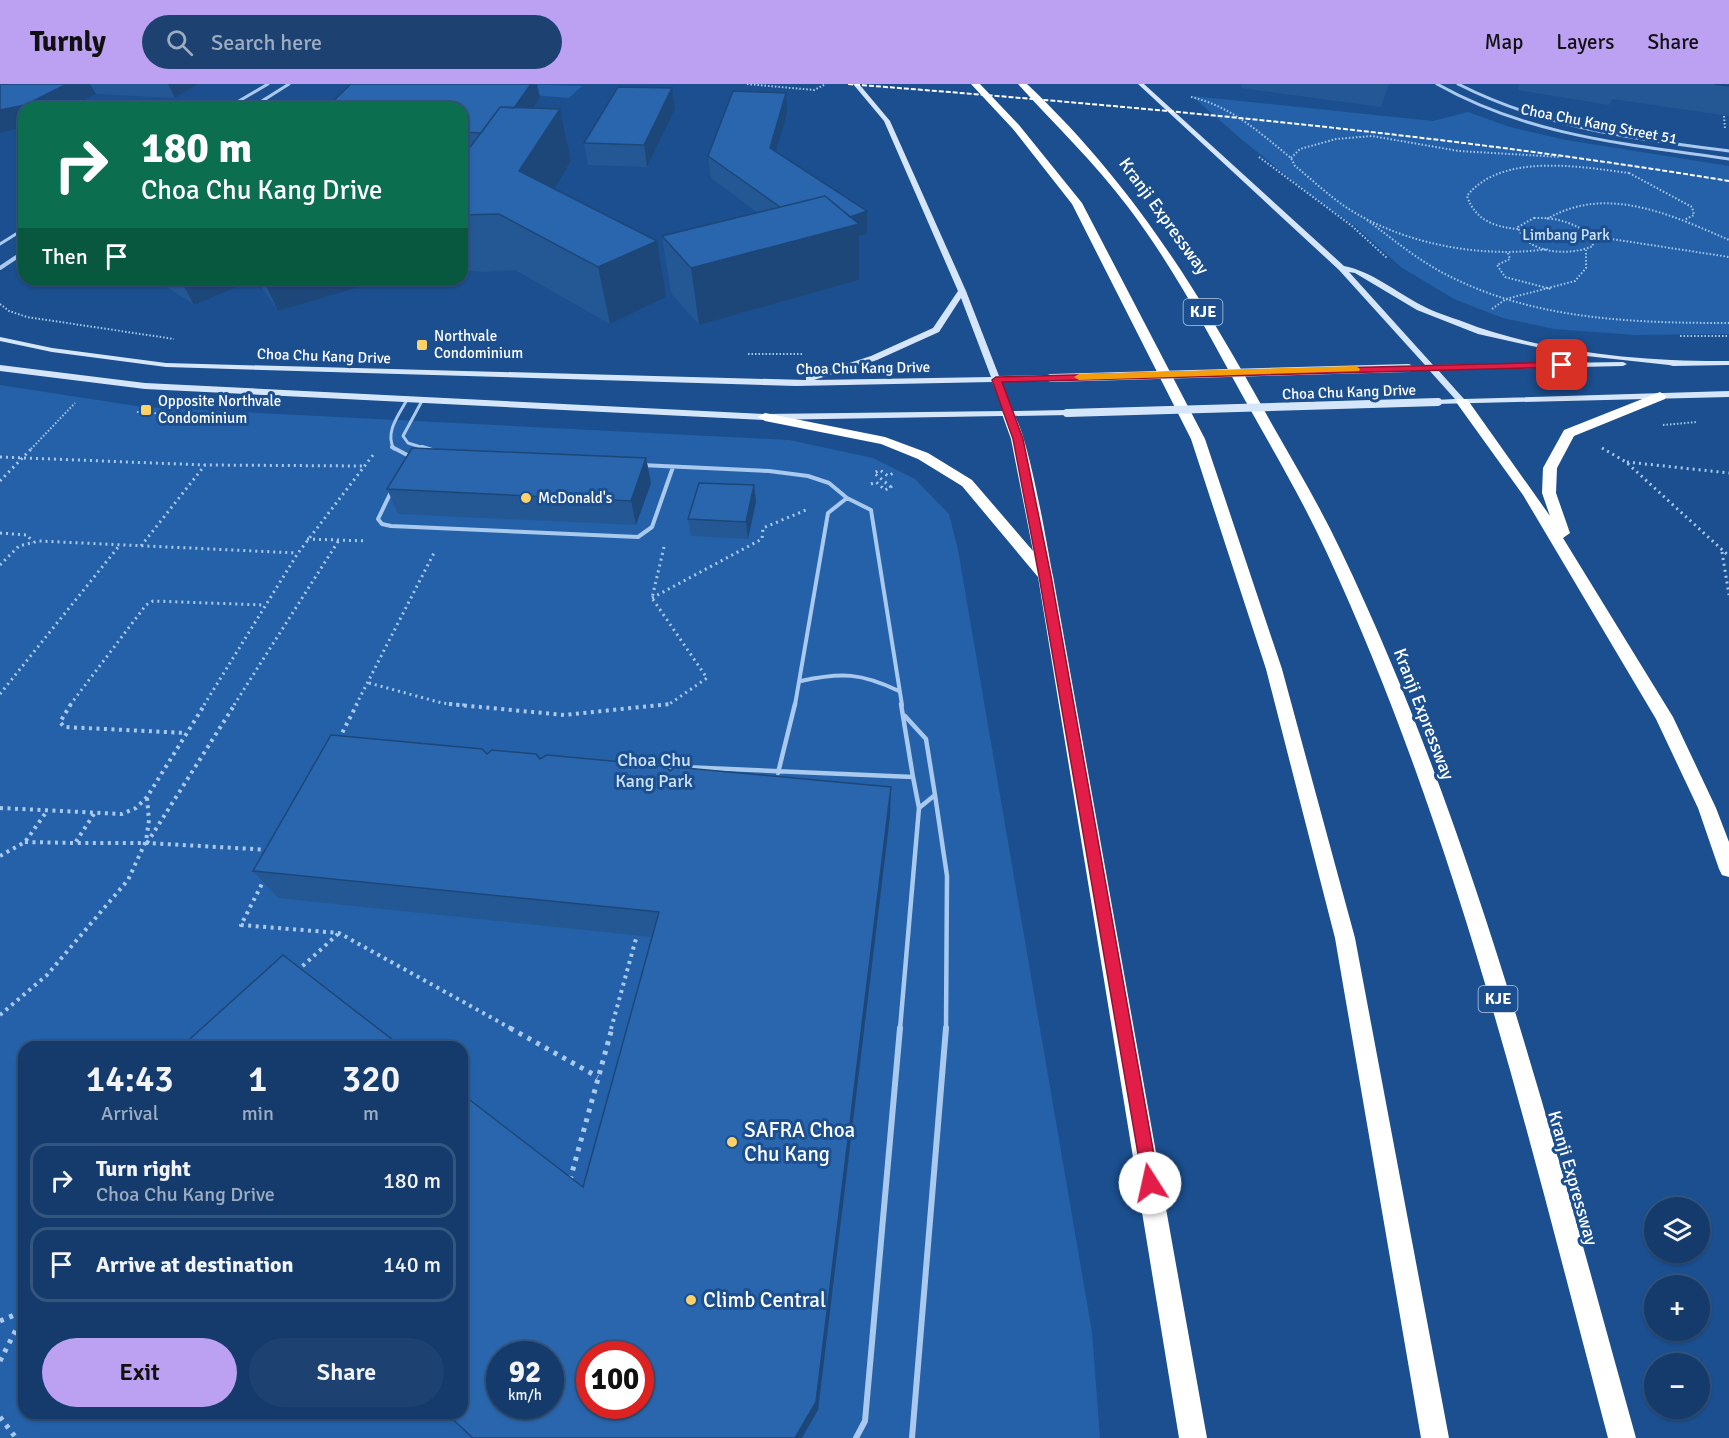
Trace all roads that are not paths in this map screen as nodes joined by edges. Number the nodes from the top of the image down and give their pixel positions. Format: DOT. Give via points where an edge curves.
graph roads {
  1 [pos="267,84"];
  2 [pos="288,84"];
  3 [pos="856,84"];
  4 [pos="975,84"];
  5 [pos="1022,84"];
  6 [pos="1141,84"];
  7 [pos="1437,84"];
  8 [pos="1458,84"];
  9 [pos="236,102"];
  10 [pos="260,102"];
  11 [pos="1729,151"];
  12 [pos="1729,159"];
  13 [pos="18,233"];
  14 [pos="0,244"];
  15 [pos="18,256"];
  16 [pos="0,268"];
  17 [pos="1342,268"];
  18 [pos="962,291"];
  19 [pos="0,339"];
  20 [pos="1679,363"];
  21 [pos="1729,363"];
  22 [pos="1434,367"];
  23 [pos="0,368"];
  24 [pos="996,380"];
  25 [pos="796,383"];
  26 [pos="1729,394"];
  27 [pos="1660,396"];
  28 [pos="408,398"];
  29 [pos="424,399"];
  30 [pos="1462,402"];
  31 [pos="1009,414"];
  32 [pos="765,417"];
  33 [pos="435,451"];
  34 [pos="422,456"];
  35 [pos="412,457"];
  36 [pos="638,465"];
  37 [pos="406,466"];
  38 [pos="673,467"];
  39 [pos="396,484"];
  40 [pos="846,496"];
  41 [pos="1573,564"];
  42 [pos="1045,576"];
  43 [pos="801,681"];
  44 [pos="899,691"];
  45 [pos="904,715"];
  46 [pos="656,766"];
  47 [pos="689,768"];
  48 [pos="778,773"];
  49 [pos="913,777"];
  50 [pos="685,778"];
  51 [pos="935,795"];
  52 [pos="919,808"];
  53 [pos="1729,869"];
  54 [pos="856,1438"];
  55 [pos="912,1438"];
  56 [pos="1193,1438"];
  57 [pos="1435,1438"];
  58 [pos="1622,1438"];
  1 -- 9 [label="street"];
  2 -- 10 [label="street"];
  3 -- 18 [label="main road" via="887,121"];
  4 -- 57 [label="highway" via="1016,127 1077,203 1198,439 1274,669 1345,938"];
  5 -- 58 [label="highway, Kranji Expressway / KJE" via="1066,125 1127,197 1188,286 1342,570 1432,795 1480,940"];
  6 -- 17 [label="main road"];
  7 -- 12 [label="street, Choa Chu Kang Street 51" via="1462,101 1547,129"];
  8 -- 11 [label="street, Choa Chu Kang Street 51" via="1516,112 1553,122"];
  13 -- 14 [label="street"];
  15 -- 16 [label="street"];
  17 -- 20 [label="main road" via="1357,271 1420,308 1522,344"];
  17 -- 22 [label="main road"];
  18 -- 24 [label="main road"];
  18 -- 25 [label="main road" via="936,330 873,358"];
  19 -- 25 [label="main road, Choa Chu Kang Drive" via="166,365"];
  20 -- 21 [label="main road, Choa Chu Kang Drive"];
  20 -- 22 [label="main road, Choa Chu Kang Drive"];
  22 -- 24 [label="main road, Choa Chu Kang Drive, bridge"];
  22 -- 30 [label="main road"];
  23 -- 28 [label="main road, Choa Chu Kang Drive" via="145,386"];
  24 -- 25 [label="main road, Choa Chu Kang Drive"];
  24 -- 31 [label="main road"];
  26 -- 27 [label="main road, Choa Chu Kang Drive"];
  27 -- 30 [label="main road, Choa Chu Kang Drive"];
  27 -- 41 [label="highway" via="1569,433 1559,450 1550,468 1549,493"];
  28 -- 29 [label="main road, Choa Chu Kang Drive"];
  28 -- 35 [label="lane" via="389,439 390,448 397,454"];
  29 -- 32 [label="main road, Choa Chu Kang Drive"];
  29 -- 33 [label="lane" via="403,436 408,443"];
  30 -- 31 [label="main road, Choa Chu Kang Drive, bridge"];
  30 -- 41 [label="highway" via="1529,494"];
  31 -- 32 [label="main road, Choa Chu Kang Drive"];
  31 -- 42 [label="highway" via="1018,439"];
  32 -- 42 [label="highway" via="885,441 923,456 967,483"];
  34 -- 35 [label="lane"];
  35 -- 37 [label="lane"];
  36 -- 38 [label="lane"];
  38 -- 39 [label="lane" via="652,527 638,537 628,538 382,524 378,519"];
  38 -- 40 [label="lane" via="808,476 829,483"];
  40 -- 43 [label="lane" via="828,513"];
  40 -- 44 [label="lane" via="871,510"];
  41 -- 53 [label="highway" via="1664,717 1707,808"];
  42 -- 56 [label="highway"];
  43 -- 44 [label="lane" via="834,673 867,675"];
  43 -- 48 [label="lane"];
  44 -- 45 [label="lane"];
  45 -- 49 [label="lane"];
  45 -- 51 [label="lane" via="926,739"];
  46 -- 47 [label="lane"];
  47 -- 48 [label="lane"];
  47 -- 50 [label="lane"];
  48 -- 49 [label="lane"];
  49 -- 52 [label="lane"];
  51 -- 52 [label="lane"];
  51 -- 55 [label="lane" via="946,876 946,1031"];
  52 -- 54 [label="lane" via="865,1421"];
}
